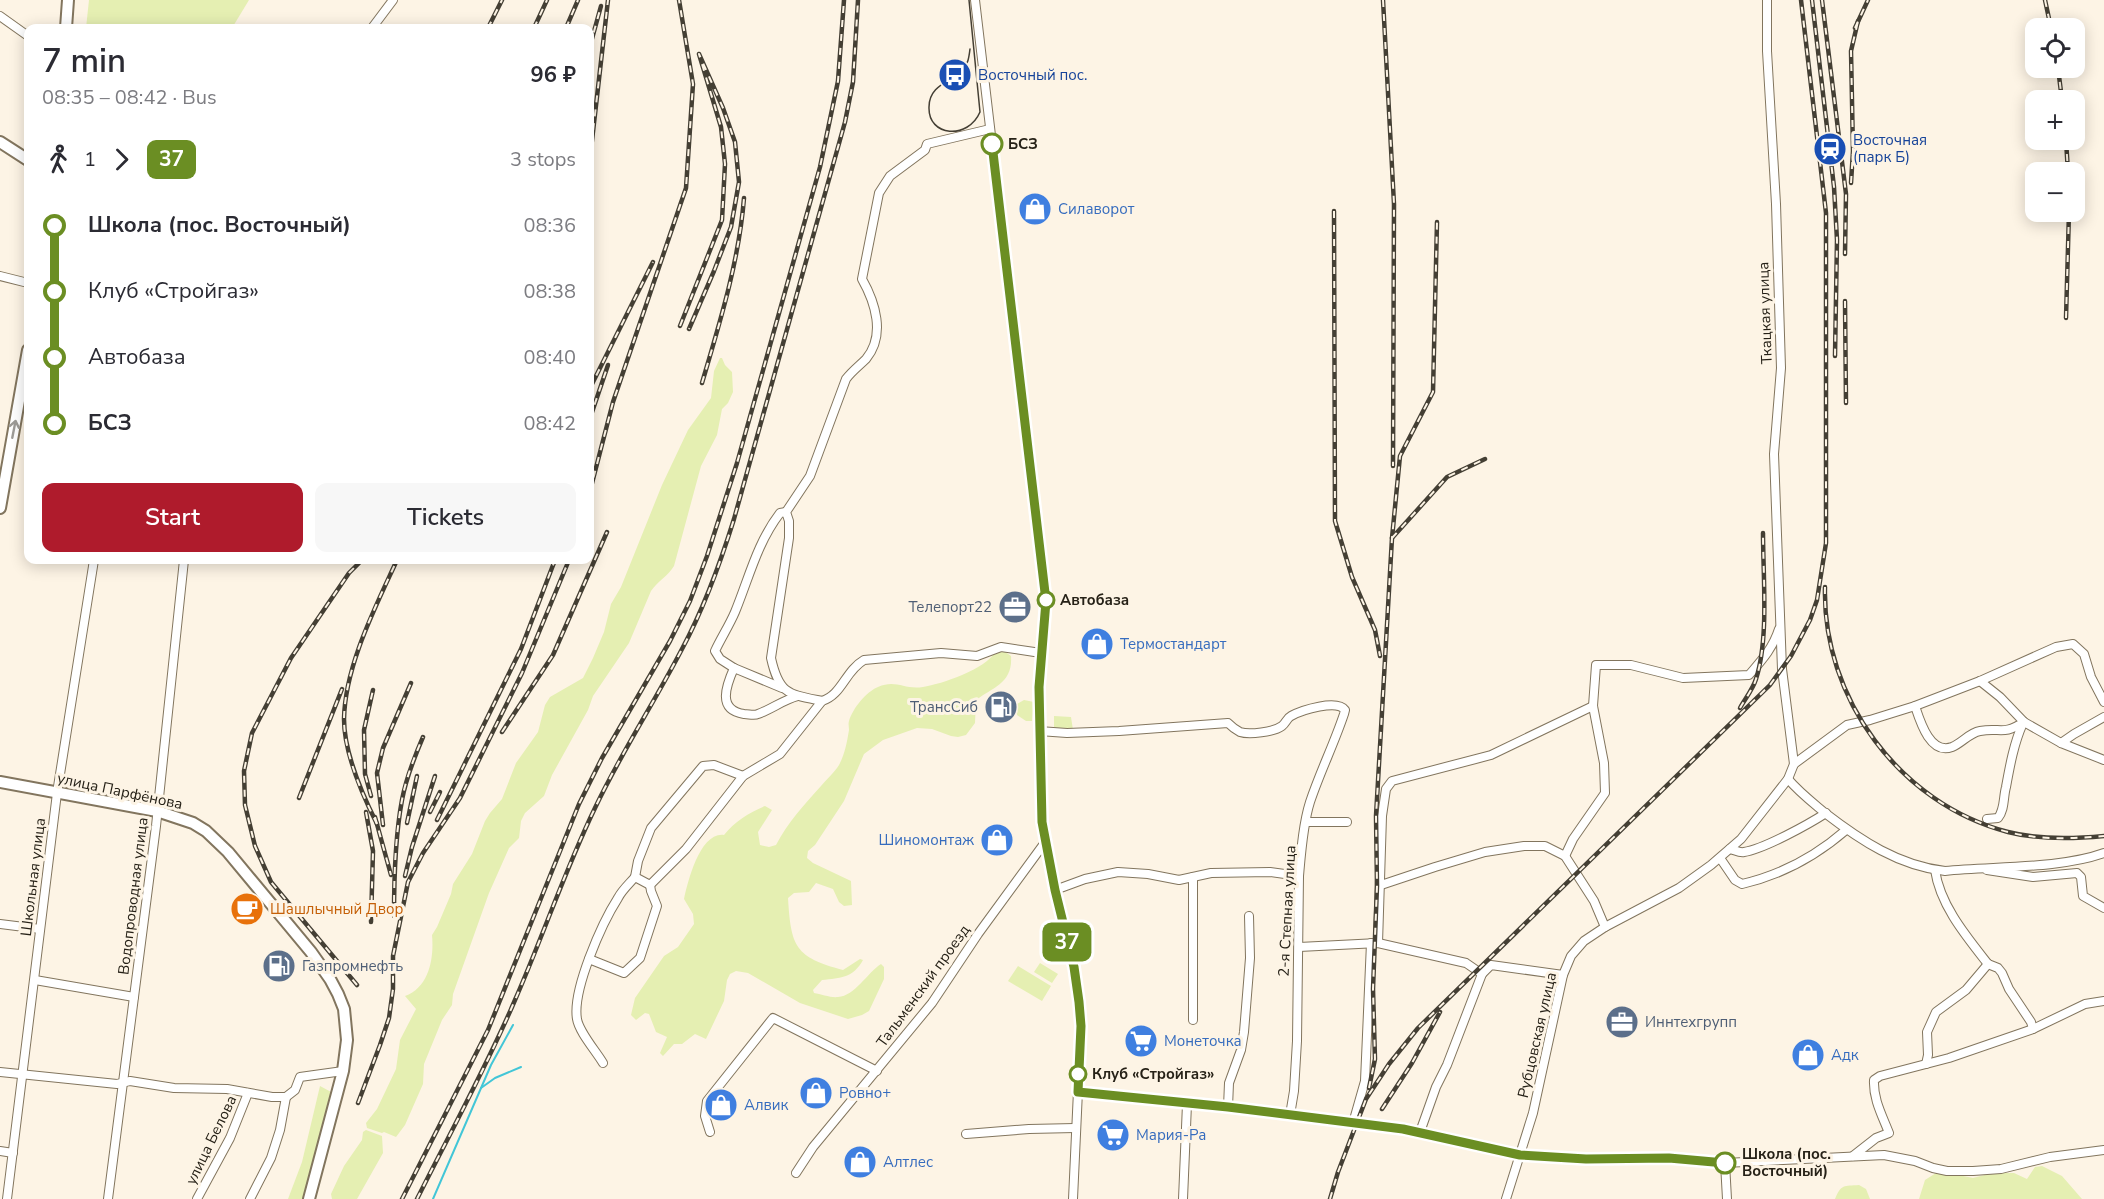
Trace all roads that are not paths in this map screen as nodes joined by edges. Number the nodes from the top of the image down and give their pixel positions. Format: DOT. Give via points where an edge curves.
graph roads {
  1 [pos="68,0"];
  2 [pos="393,0"];
  3 [pos="975,0"];
  4 [pos="1767,0"];
  5 [pos="0,16"];
  6 [pos="66,24"];
  7 [pos="375,24"];
  8 [pos="24,33"];
  9 [pos="990,129"];
  10 [pos="0,142"];
  11 [pos="24,157"];
  12 [pos="0,276"];
  13 [pos="24,282"];
  14 [pos="24,373"];
  15 [pos="0,508"];
  16 [pos="786,512"];
  17 [pos="93,564"];
  18 [pos="184,564"];
  19 [pos="1781,625"];
  20 [pos="1041,653"];
  21 [pos="734,668"];
  22 [pos="1980,681"];
  23 [pos="782,688"];
  24 [pos="798,696"];
  25 [pos="822,701"];
  26 [pos="2104,702"];
  27 [pos="1593,706"];
  28 [pos="1915,706"];
  29 [pos="2104,717"];
  30 [pos="2024,722"];
  31 [pos="1039,731"];
  32 [pos="2061,743"];
  33 [pos="2104,760"];
  34 [pos="1794,764"];
  35 [pos="743,776"];
  36 [pos="1788,779"];
  37 [pos="0,782"];
  38 [pos="57,793"];
  39 [pos="157,811"];
  40 [pos="1826,813"];
  41 [pos="1987,819"];
  42 [pos="1306,822"];
  43 [pos="1347,822"];
  44 [pos="1846,830"];
  45 [pos="1046,841"];
  46 [pos="1730,849"];
  47 [pos="2104,853"];
  48 [pos="1565,856"];
  49 [pos="1720,858"];
  50 [pos="1978,869"];
  51 [pos="1935,870"];
  52 [pos="1299,876"];
  53 [pos="635,877"];
  54 [pos="1193,877"];
  55 [pos="650,885"];
  56 [pos="1381,885"];
  57 [pos="1055,890"];
  58 [pos="2104,908"];
  59 [pos="1249,915"];
  60 [pos="0,924"];
  61 [pos="1605,927"];
  62 [pos="40,929"];
  63 [pos="1374,943"];
  64 [pos="1299,946"];
  65 [pos="590,959"];
  66 [pos="1988,964"];
  67 [pos="1482,974"];
  68 [pos="1563,975"];
  69 [pos="35,980"];
  70 [pos="134,998"];
  71 [pos="2104,1001"];
  72 [pos="1193,1020"];
  73 [pos="2033,1029"];
  74 [pos="603,1063"];
  75 [pos="1926,1064"];
  76 [pos="343,1071"];
  77 [pos="877,1071"];
  78 [pos="0,1072"];
  79 [pos="22,1074"];
  80 [pos="123,1083"];
  81 [pos="1078,1092"];
  82 [pos="249,1093"];
  83 [pos="286,1096"];
  84 [pos="1187,1104"];
  85 [pos="1228,1107"];
  86 [pos="1290,1115"];
  87 [pos="1353,1123"];
  88 [pos="1076,1128"];
  89 [pos="710,1132"];
  90 [pos="1420,1132"];
  91 [pos="966,1134"];
  92 [pos="2104,1150"];
  93 [pos="0,1151"];
  94 [pos="13,1153"];
  95 [pos="1520,1155"];
  96 [pos="1853,1156"];
  97 [pos="1725,1163"];
  98 [pos="796,1173"];
  99 [pos="6,1199"];
  100 [pos="108,1199"];
  101 [pos="197,1199"];
  102 [pos="250,1199"];
  103 [pos="309,1199"];
  104 [pos="1073,1199"];
  105 [pos="1183,1199"];
  106 [pos="1506,1199"];
  107 [pos="1727,1199"];
  1 -- 6 [label="main road"];
  2 -- 7 [label="street"];
  3 -- 9 [label="street"];
  4 -- 19 [label="street, Ткацкая улица" via="1780,368 1774,454"];
  5 -- 8 [label="street"];
  9 -- 16 [label="street" via="927,144 925,150 883,183 861,279 876,315 874,345 846,379 810,476"];
  9 -- 20 [label="street" via="1046,601"];
  10 -- 11 [label="main road"];
  12 -- 13 [label="street"];
  15 -- 14 [label="main road, one-way"];
  16 -- 21 [label="street" via="774,521 756,553 734,614 715,651"];
  16 -- 23 [label="street" via="789,538 771,658"];
  17 -- 38 [label="street, Школьная улица"];
  18 -- 39 [label="street, Водопроводная улица"];
  19 -- 27 [label="street, Ткацкая улица" via="1765,658 1749,675 1683,678 1631,665 1596,666"];
  19 -- 34 [label="street, Ткацкая улица" via="1782,669"];
  20 -- 25 [label="street" via="1001,647 977,656 941,653 864,660 853,666 830,699"];
  20 -- 31 [label="street"];
  21 -- 23 [label="street"];
  21 -- 24 [label="street" via="726,696 734,712 756,716"];
  22 -- 26 [label="street" via="2056,647 2073,644 2084,654"];
  22 -- 28 [label="street"];
  22 -- 30 [label="street"];
  23 -- 24 [label="street"];
  24 -- 25 [label="street"];
  25 -- 35 [label="street" via="780,754"];
  27 -- 48 [label="street" via="1604,763 1605,793"];
  27 -- 56 [label="street" via="1491,755 1392,781 1384,797"];
  28 -- 30 [label="street" via="1932,741 1944,748 1977,731 2004,731"];
  28 -- 34 [label="street" via="1847,724"];
  29 -- 32 [label="street"];
  30 -- 32 [label="street"];
  30 -- 41 [label="street" via="2017,737 2003,809 1998,818"];
  31 -- 42 [label="street, 2-я Степная улица" via="1119,731 1228,723 1239,732 1260,733 1282,726 1288,717 1305,710 1340,705 1344,714"];
  31 -- 45 [label="street"];
  32 -- 33 [label="street"];
  34 -- 36 [label="street, Рубцовская улица"];
  35 -- 53 [label="street" via="714,765 703,766 651,828"];
  35 -- 55 [label="street" via="686,849"];
  36 -- 40 [label="street"];
  36 -- 46 [label="street, Рубцовская улица"];
  37 -- 38 [label="main road, улица Парфёнова"];
  38 -- 39 [label="main road, улица Парфёнова"];
  38 -- 62 [label="street, Школьная улица"];
  39 -- 70 [label="street, Водопроводная улица"];
  39 -- 76 [label="main road, улица Парфёнова" via="193,823 217,841 327,974 347,1025"];
  40 -- 44 [label="street"];
  40 -- 46 [label="street" via="1754,849 1741,853"];
  42 -- 43 [label="street"];
  42 -- 52 [label="street, 2-я Степная улица"];
  44 -- 49 [label="street" via="1808,858 1742,884"];
  44 -- 51 [label="street" via="1874,847"];
  45 -- 57 [label="street"];
  45 -- 77 [label="street, Тальменский проезд" via="932,1003"];
  46 -- 49 [label="street, Рубцовская улица"];
  47 -- 50 [label="street" via="2051,863"];
  48 -- 56 [label="street" via="1545,846 1485,852"];
  48 -- 61 [label="street" via="1594,901"];
  49 -- 61 [label="street, Рубцовская улица" via="1679,888"];
  50 -- 51 [label="street"];
  50 -- 58 [label="street" via="2033,877 2077,873 2084,896"];
  51 -- 66 [label="street" via="1946,904"];
  52 -- 54 [label="street" via="1270,872"];
  52 -- 64 [label="street, 2-я Степная улица"];
  53 -- 55 [label="street"];
  53 -- 65 [label="street" via="618,897"];
  54 -- 57 [label="street" via="1179,880 1118,872"];
  54 -- 72 [label="street"];
  55 -- 65 [label="street" via="657,906 640,958 624,973"];
  56 -- 63 [label="street"];
  57 -- 81 [label="street" via="1079,1002"];
  59 -- 85 [label="street" via="1244,1032 1229,1083"];
  60 -- 62 [label="street"];
  61 -- 68 [label="street, Рубцовская улица" via="1584,941 1571,956"];
  62 -- 69 [label="street, Школьная улица"];
  63 -- 64 [label="street"];
  63 -- 67 [label="street" via="1466,963"];
  63 -- 87 [label="street" via="1365,1081"];
  64 -- 86 [label="street, 2-я Степная улица" via="1297,1041"];
  65 -- 74 [label="street" via="580,989 577,1018"];
  66 -- 73 [label="street" via="2002,973"];
  66 -- 75 [label="street" via="1966,990 1935,1012 1927,1032"];
  67 -- 68 [label="street" via="1491,965"];
  67 -- 90 [label="street"];
  68 -- 95 [label="street, Рубцовская улица"];
  69 -- 70 [label="street"];
  69 -- 79 [label="street, Школьная улица"];
  70 -- 80 [label="street, Водопроводная улица"];
  71 -- 73 [label="street" via="2085,1004"];
  73 -- 75 [label="street"];
  75 -- 96 [label="street" via="1874,1080 1875,1096 1889,1133"];
  76 -- 83 [label="street" via="300,1077 295,1090"];
  76 -- 103 [label="main road, улица Парфёнова"];
  77 -- 89 [label="street" via="772,1018 707,1101 705,1116"];
  77 -- 98 [label="street, Тальменский проезд"];
  78 -- 79 [label="street"];
  79 -- 80 [label="street"];
  79 -- 94 [label="street, Школьная улица"];
  80 -- 82 [label="street"];
  80 -- 100 [label="street, Водопроводная улица"];
  81 -- 84 [label="street"];
  81 -- 88 [label="street"];
  82 -- 83 [label="street"];
  82 -- 101 [label="street, улица Белова"];
  83 -- 102 [label="street" via="271,1158"];
  84 -- 85 [label="street"];
  84 -- 105 [label="street"];
  85 -- 86 [label="street"];
  86 -- 87 [label="street"];
  87 -- 90 [label="street"];
  88 -- 91 [label="street"];
  88 -- 104 [label="street"];
  90 -- 95 [label="street"];
  92 -- 96 [label="street" via="1973,1172 1940,1169 1896,1157"];
  93 -- 94 [label="street"];
  94 -- 99 [label="street, Школьная улица"];
  95 -- 97 [label="street"];
  95 -- 106 [label="street, Рубцовская улица"];
  96 -- 97 [label="street"];
  97 -- 107 [label="street"];
}
